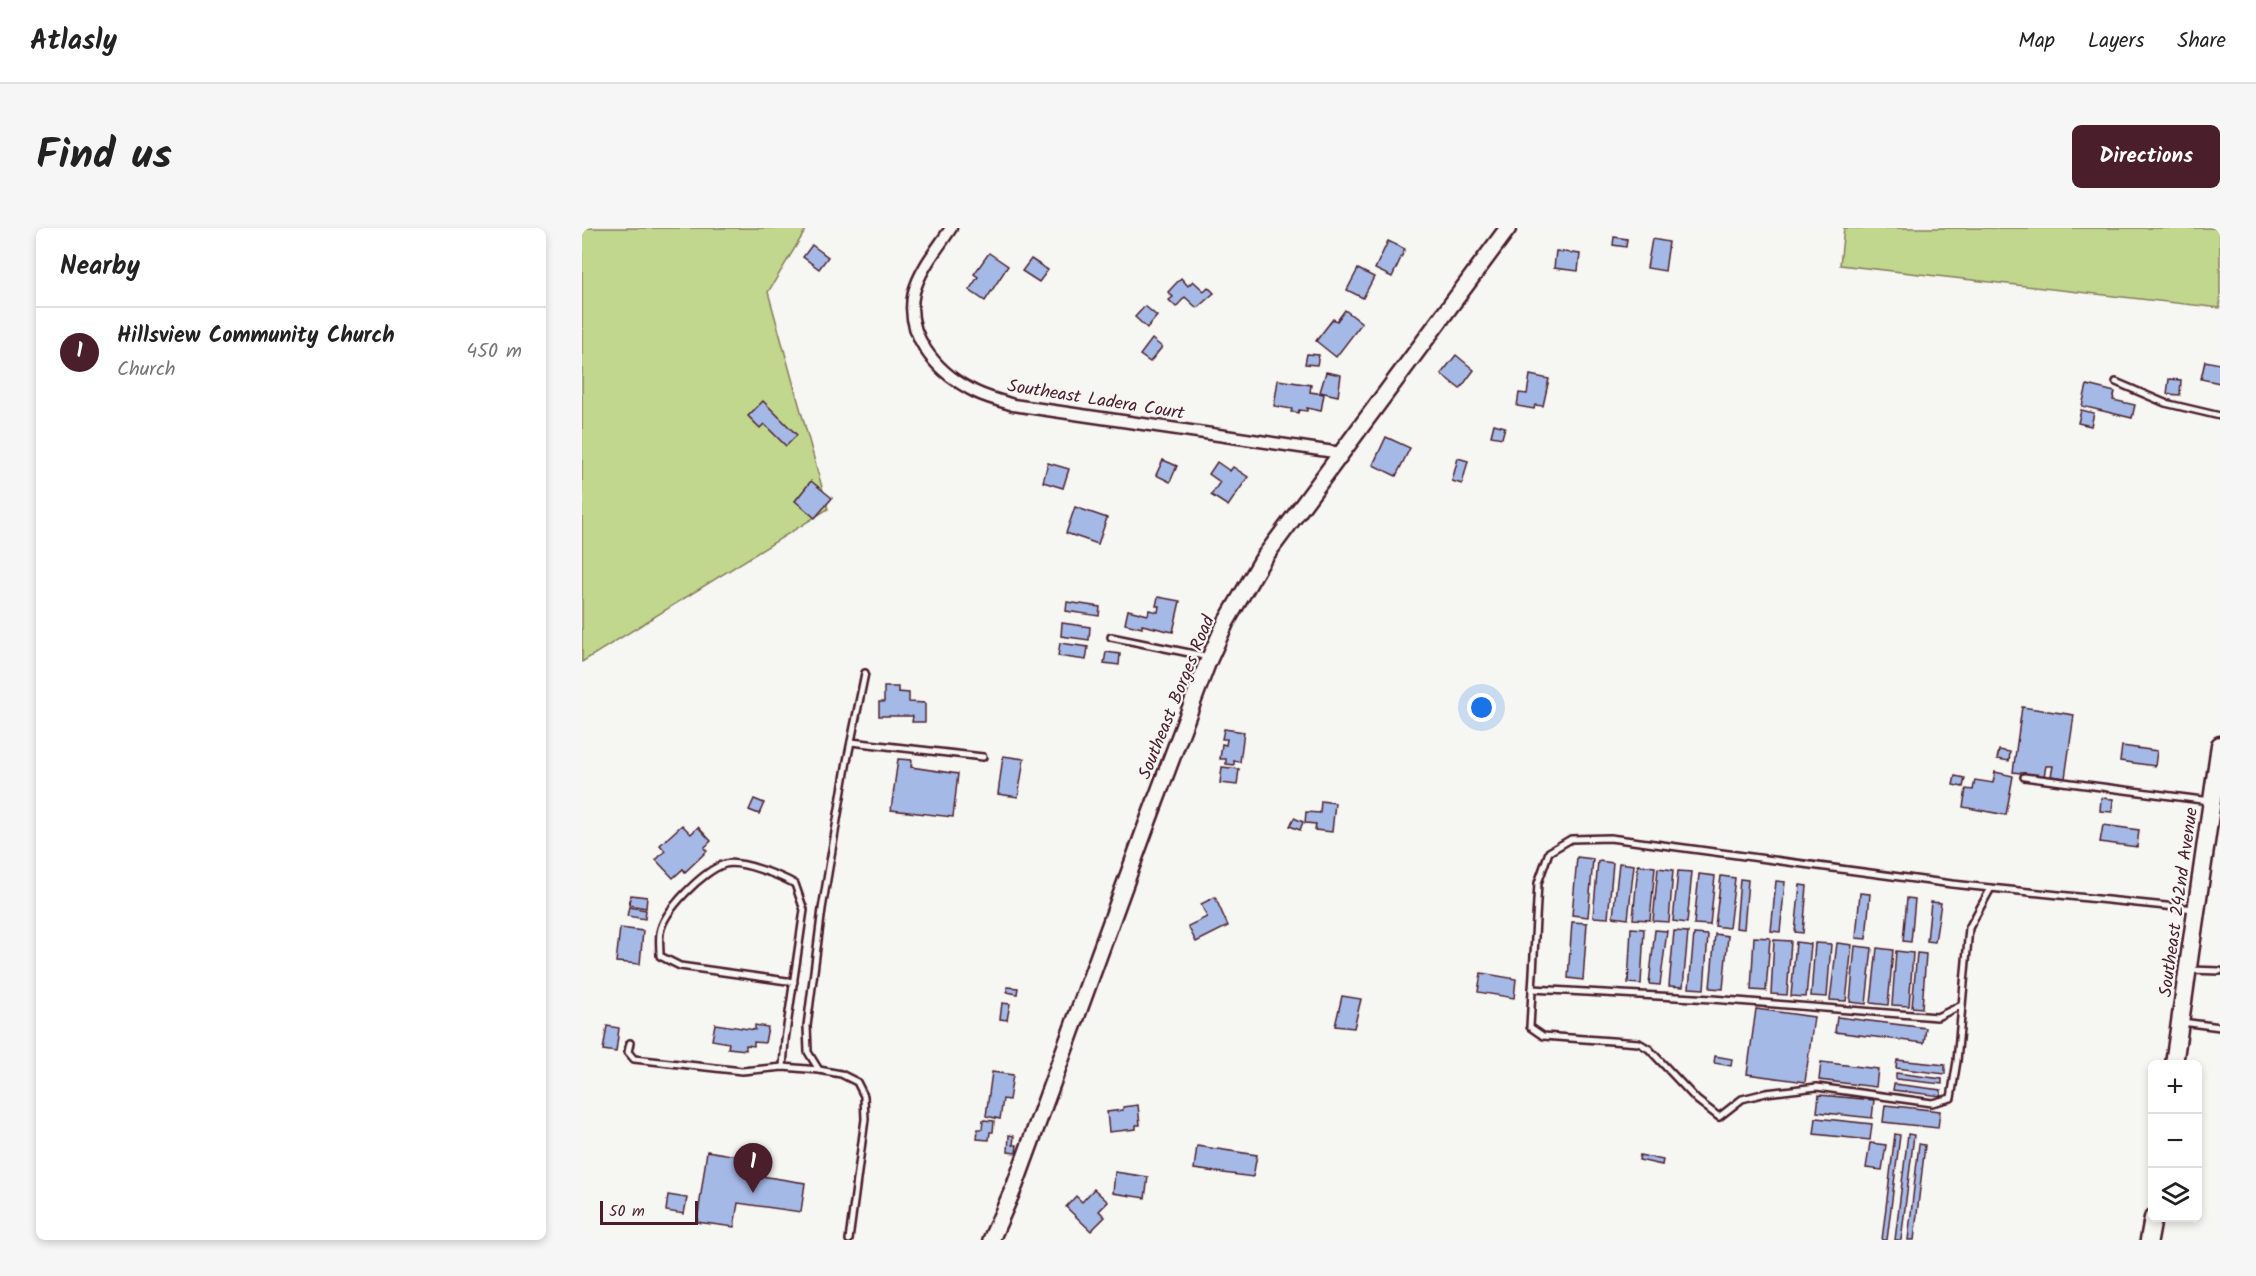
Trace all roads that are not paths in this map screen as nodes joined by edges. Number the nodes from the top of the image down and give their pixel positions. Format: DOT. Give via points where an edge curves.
graph roads {
  1 [pos="951,228"];
  2 [pos="1508,228"];
  3 [pos="2116,382"];
  4 [pos="2220,416"];
  5 [pos="1341,453"];
  6 [pos="1111,637"];
  7 [pos="1210,657"];
  8 [pos="866,673"];
  9 [pos="851,742"];
  10 [pos="2220,746"];
  11 [pos="983,757"];
  12 [pos="2024,777"];
  13 [pos="2215,792"];
  14 [pos="1991,888"];
  15 [pos="2197,909"];
  16 [pos="2188,970"];
  17 [pos="2220,971"];
  18 [pos="794,982"];
  19 [pos="1532,989"];
  20 [pos="1962,1005"];
  21 [pos="2181,1022"];
  22 [pos="2220,1027"];
  23 [pos="630,1042"];
  24 [pos="2176,1060"];
  25 [pos="783,1067"];
  26 [pos="819,1070"];
  27 [pos="2152,1222"];
  28 [pos="849,1240"];
  29 [pos="991,1240"];
  30 [pos="2149,1240"];
  1 -- 5 [label="street, Southeast Ladera Court" via="919,278 912,309 919,338 933,361 970,390 1013,405"];
  2 -- 5 [label="street, Southeast Borges Road"];
  3 -- 4 [label="lane" via="2164,403"];
  5 -- 7 [label="street, Southeast Borges Road" via="1252,576"];
  6 -- 7 [label="lane"];
  7 -- 29 [label="street, Southeast Borges Road" via="1015,1185"];
  8 -- 9 [label="lane"];
  9 -- 11 [label="lane"];
  9 -- 26 [label="lane" via="822,909 807,1026 808,1052"];
  10 -- 13 [label="main road, Southeast 242nd Avenue"];
  12 -- 13 [label="lane"];
  13 -- 15 [label="main road, Southeast 242nd Avenue"];
  14 -- 15 [label="lane"];
  14 -- 19 [label="lane" via="1610,838 1571,839 1549,852 1538,883"];
  14 -- 20 [label="lane" via="1969,928"];
  15 -- 16 [label="main road, Southeast 242nd Avenue"];
  16 -- 17 [label="lane"];
  16 -- 21 [label="main road, Southeast 242nd Avenue"];
  18 -- 18 [label="lane" via="804,910 795,884 777,874 726,864 696,882 673,907 660,931 660,956 680,966"];
  18 -- 25 [label="lane"];
  19 -- 20 [label="lane" via="1937,1017"];
  19 -- 20 [label="lane" via="1530,1028 1543,1036 1639,1043 1719,1117 1742,1099 1817,1088 1932,1102 1951,1098"];
  21 -- 22 [label="lane"];
  21 -- 24 [label="main road, Southeast 242nd Avenue"];
  23 -- 25 [label="lane" via="628,1052 634,1059 742,1071"];
  25 -- 26 [label="lane"];
  26 -- 28 [label="lane" via="857,1082 864,1096 865,1119"];
  27 -- 30 [label="main road"];
}
